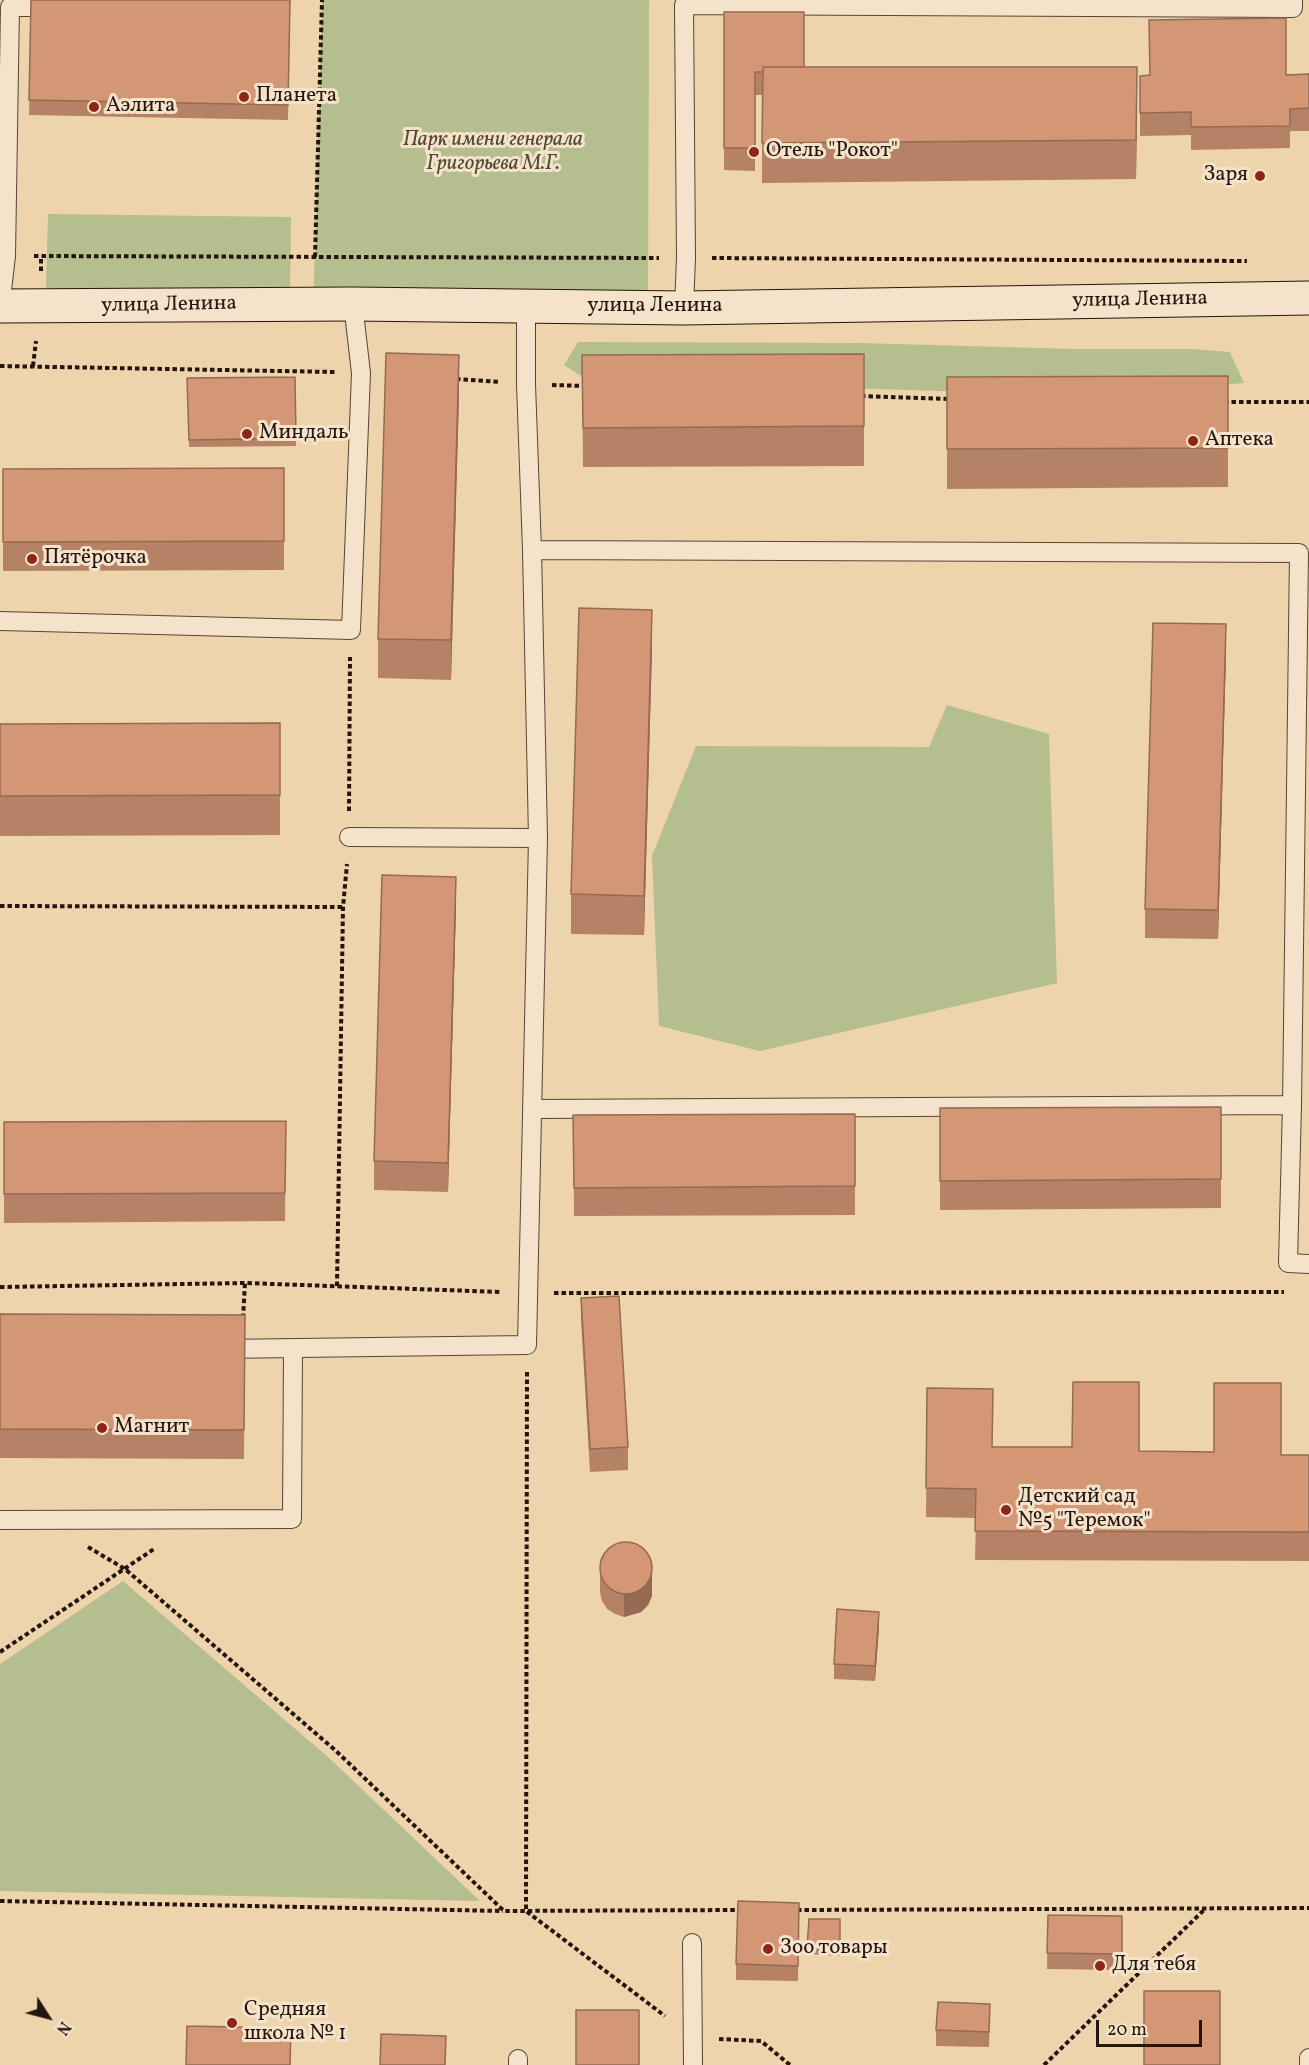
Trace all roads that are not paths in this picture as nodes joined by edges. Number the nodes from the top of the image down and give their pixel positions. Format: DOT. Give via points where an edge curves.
graph roads {
  1 [pos="1293,0"];
  2 [pos="79,7"];
  3 [pos="1309,298"];
  4 [pos="353,304"];
  5 [pos="0,306"];
  6 [pos="526,307"];
  7 [pos="684,308"];
  8 [pos="532,550"];
  9 [pos="0,621"];
  10 [pos="349,837"];
  11 [pos="538,838"];
  12 [pos="1292,1106"];
  13 [pos="534,1109"];
  14 [pos="1309,1264"];
  15 [pos="207,1349"];
  16 [pos="294,1350"];
  17 [pos="0,1520"];
  18 [pos="692,1943"];
  19 [pos="1309,2058"];
  20 [pos="693,2065"];
  21 [pos="1309,2065"];
  1 -- 7 [label="lane" via="1293,8 684,5"];
  2 -- 5 [label="lane" via="10,7 6,256"];
  3 -- 7 [label="street, улица Ленина"];
  4 -- 5 [label="street, улица Ленина"];
  4 -- 6 [label="street, улица Ленина"];
  4 -- 9 [label="lane" via="361,373 351,630"];
  6 -- 7 [label="street, улица Ленина"];
  6 -- 8 [label="lane"];
  8 -- 11 [label="lane"];
  8 -- 12 [label="lane" via="1299,553"];
  10 -- 11 [label="lane"];
  11 -- 13 [label="lane"];
  12 -- 13 [label="lane"];
  12 -- 14 [label="lane" via="1288,1263"];
  13 -- 16 [label="lane" via="527,1345"];
  15 -- 16 [label="lane"];
  16 -- 17 [label="lane" via="292,1519"];
  18 -- 20 [label="lane"];
  19 -- 21 [label="lane"];
}
